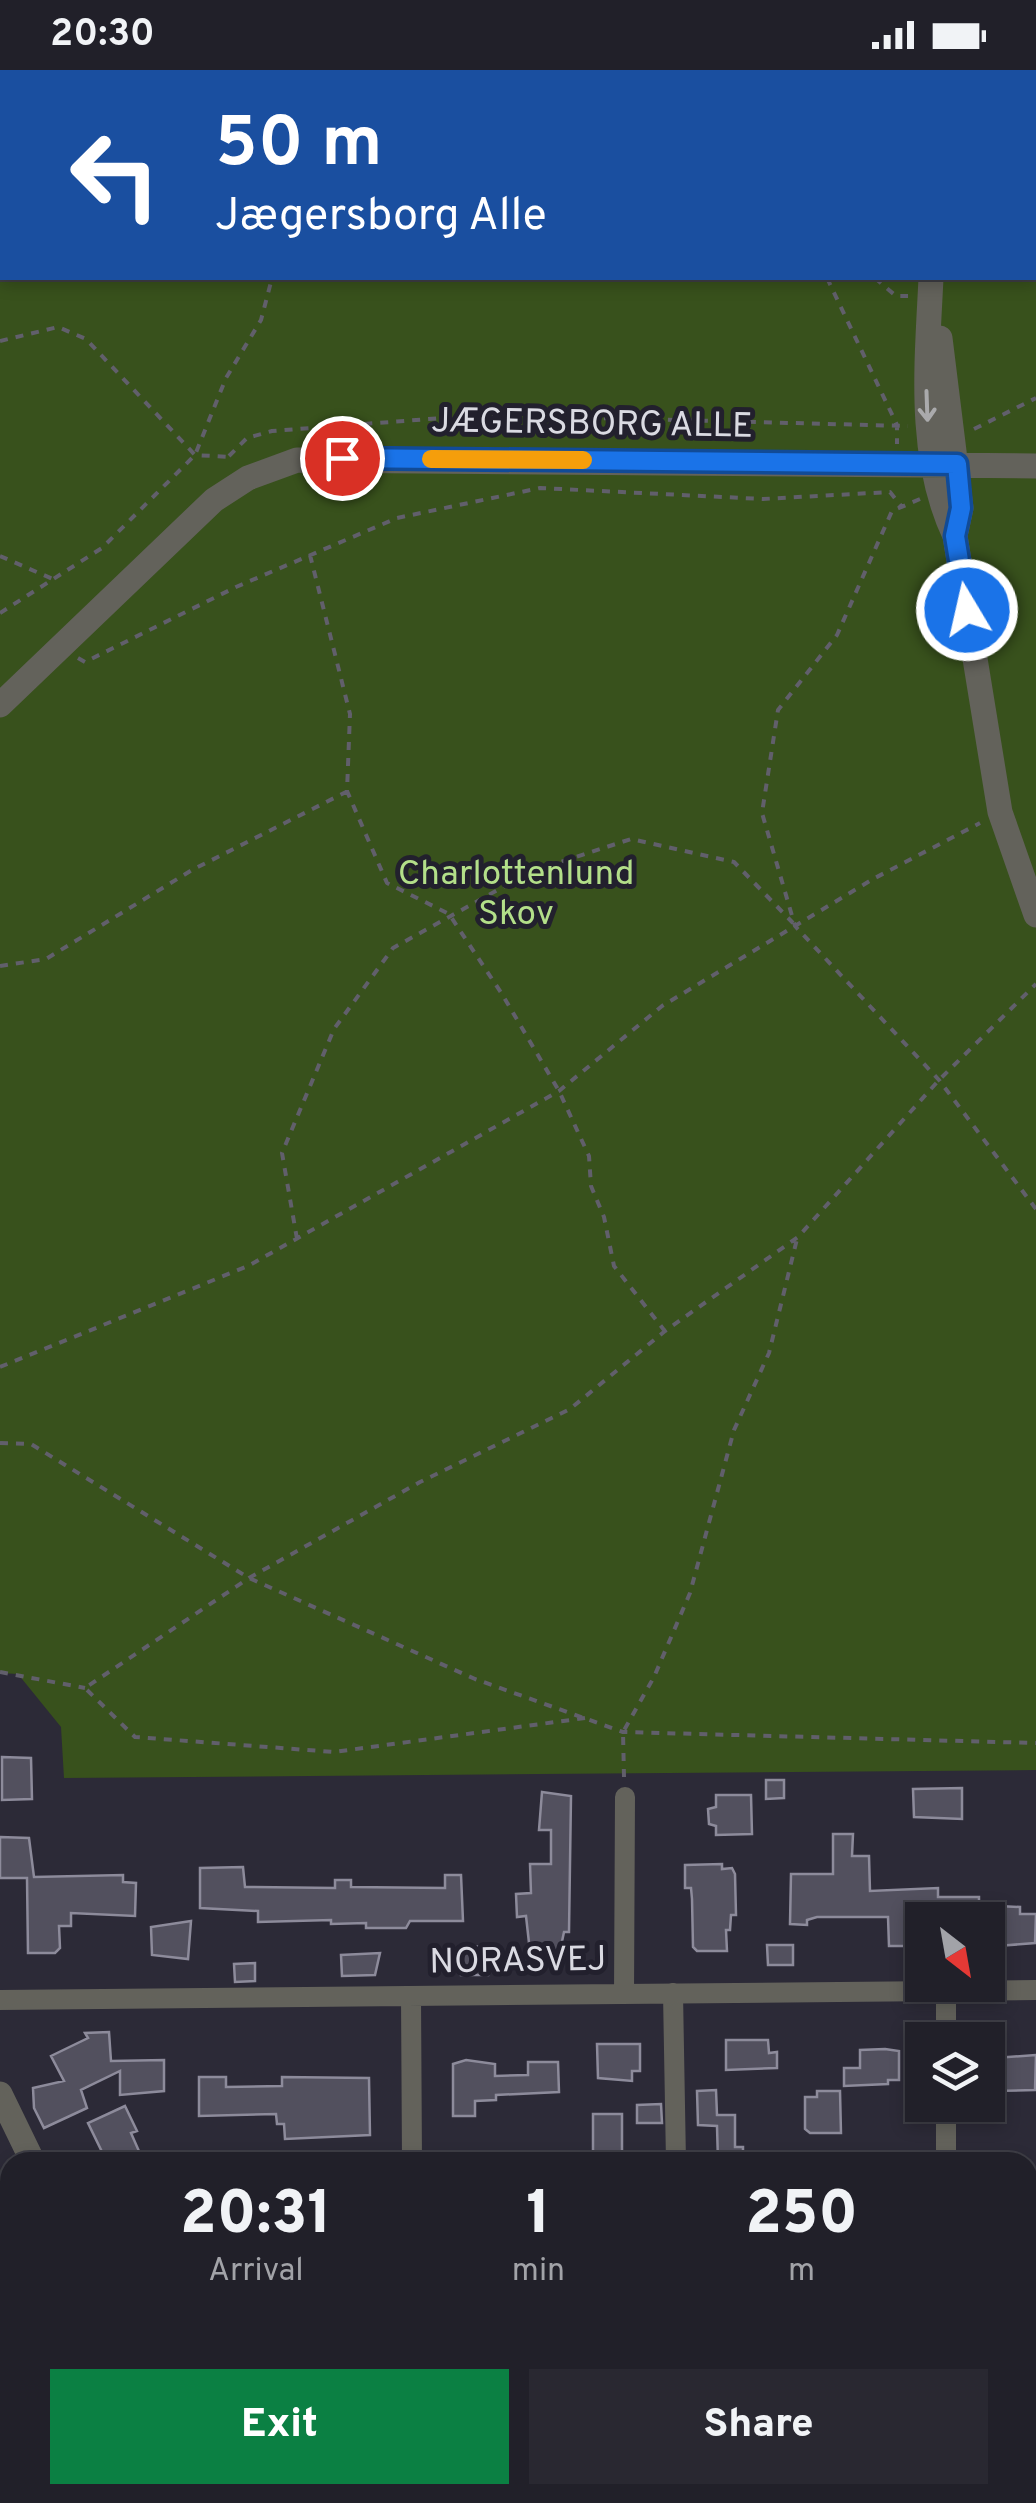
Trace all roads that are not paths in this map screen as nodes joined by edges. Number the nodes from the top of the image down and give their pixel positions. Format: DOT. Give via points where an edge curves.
graph roads {
  1 [pos="931,284"];
  2 [pos="946,464"];
  3 [pos="1036,466"];
  4 [pos="955,536"];
  5 [pos="0,705"];
  6 [pos="1036,914"];
  7 [pos="624,1797"];
  8 [pos="1036,1990"];
  9 [pos="1005,1991"];
  10 [pos="905,1992"];
  11 [pos="674,1993"];
  12 [pos="624,1994"];
  13 [pos="411,1996"];
  14 [pos="0,2000"];
  15 [pos="0,2094"];
  16 [pos="946,2122"];
  17 [pos="28,2152"];
  18 [pos="412,2152"];
  19 [pos="676,2152"];
  20 [pos="946,2152"];
  1 -- 2 [label="street"];
  2 -- 3 [label="street, JÆGERSBORG ALLE"];
  2 -- 4 [label="street" via="941,498"];
  2 -- 4 [label="street" via="961,508"];
  2 -- 5 [label="street, JÆGERSBORG ALLE" via="297,460 248,478 214,500"];
  4 -- 6 [label="street" via="1000,812"];
  7 -- 12 [label="street"];
  8 -- 9 [label="street, NORASVEJ"];
  10 -- 11 [label="street, NORASVEJ"];
  11 -- 12 [label="street, NORASVEJ"];
  11 -- 19 [label="street"];
  12 -- 13 [label="street, NORASVEJ"];
  13 -- 14 [label="street, NORASVEJ"];
  13 -- 18 [label="street"];
  15 -- 17 [label="street"];
  16 -- 20 [label="street"];
}
